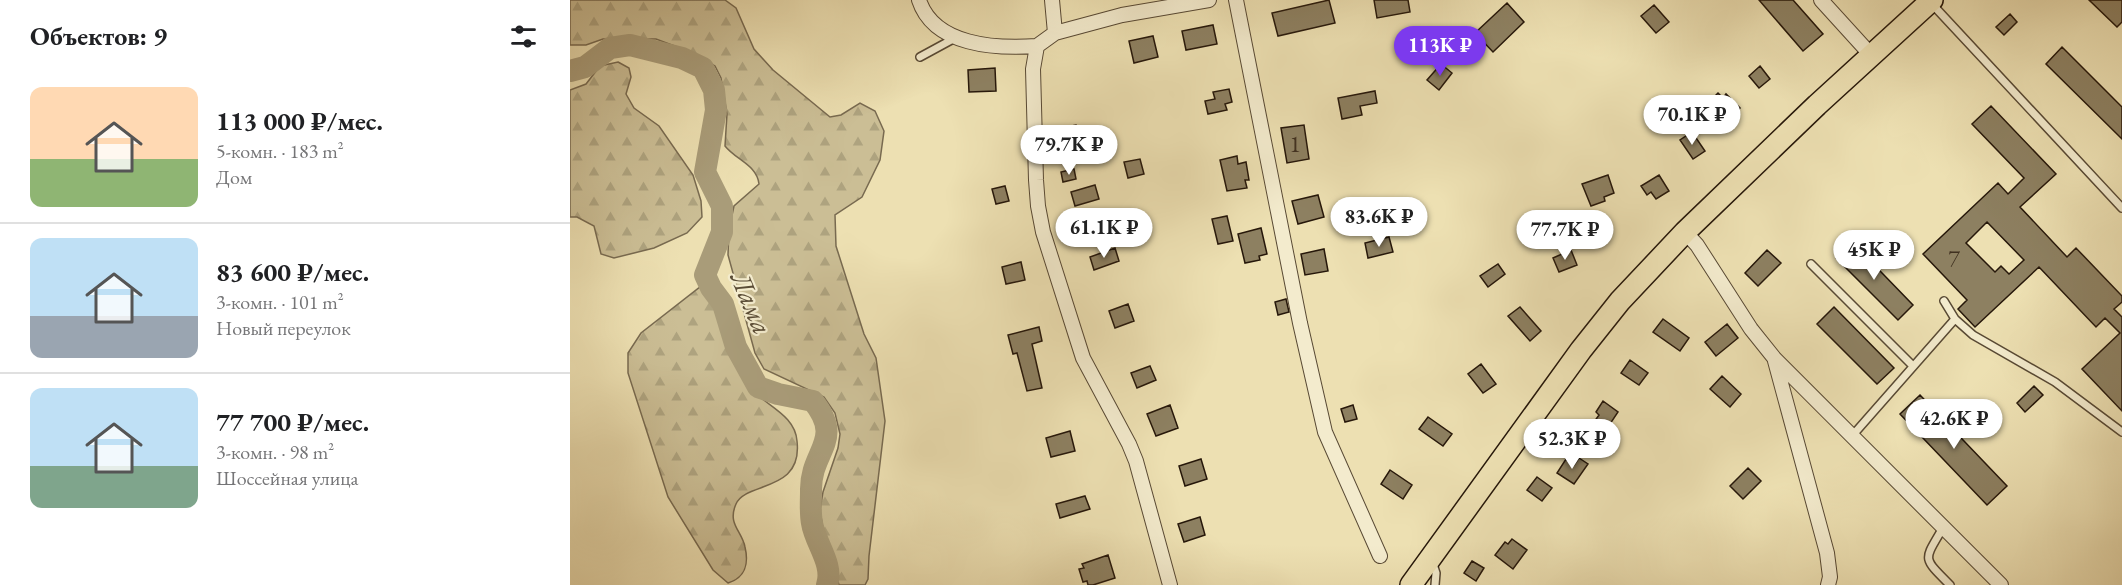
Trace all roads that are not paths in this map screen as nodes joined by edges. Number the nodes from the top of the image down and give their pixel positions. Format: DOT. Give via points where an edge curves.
graph roads {
  1 [pos="919,0"];
  2 [pos="1052,0"];
  3 [pos="1209,0"];
  4 [pos="1236,0"];
  5 [pos="1821,0"];
  6 [pos="1931,1"];
  7 [pos="1055,33"];
  8 [pos="957,37"];
  9 [pos="1037,46"];
  10 [pos="1871,55"];
  11 [pos="920,57"];
  12 [pos="2122,207"];
  13 [pos="1685,232"];
  14 [pos="1812,264"];
  15 [pos="1944,301"];
  16 [pos="1955,319"];
  17 [pos="1775,359"];
  18 [pos="1913,366"];
  19 [pos="2122,432"];
  20 [pos="1852,436"];
  21 [pos="1944,526"];
  22 [pos="1380,556"];
  23 [pos="1430,558"];
  24 [pos="1170,585"];
  25 [pos="1411,585"];
  26 [pos="1435,585"];
  27 [pos="1828,585"];
  28 [pos="1950,585"];
  29 [pos="2001,585"];
  1 -- 8 [label="street" via="930,20"];
  2 -- 7 [label="street"];
  3 -- 7 [label="street" via="1122,15"];
  4 -- 22 [label="street" via="1323,423"];
  5 -- 10 [label="street"];
  6 -- 10 [label="main road"];
  6 -- 12 [label="lane"];
  7 -- 9 [label="street"];
  8 -- 9 [label="street" via="994,46"];
  8 -- 11 [label="lane"];
  9 -- 24 [label="street" via="1033,69 1036,180 1043,232 1083,358 1136,461"];
  10 -- 13 [label="main road"];
  13 -- 17 [label="street"];
  13 -- 23 [label="main road" via="1620,301 1581,350"];
  14 -- 18 [label="lane"];
  15 -- 16 [label="lane"];
  16 -- 18 [label="lane"];
  16 -- 19 [label="lane" via="1973,335 2055,382"];
  17 -- 20 [label="street"];
  17 -- 27 [label="street" via="1827,553"];
  18 -- 20 [label="lane"];
  20 -- 21 [label="street"];
  21 -- 28 [label="lane" via="1928,557 1929,564"];
  21 -- 29 [label="street"];
  23 -- 25 [label="main road"];
  23 -- 26 [label="lane" via="1436,573"];
}
